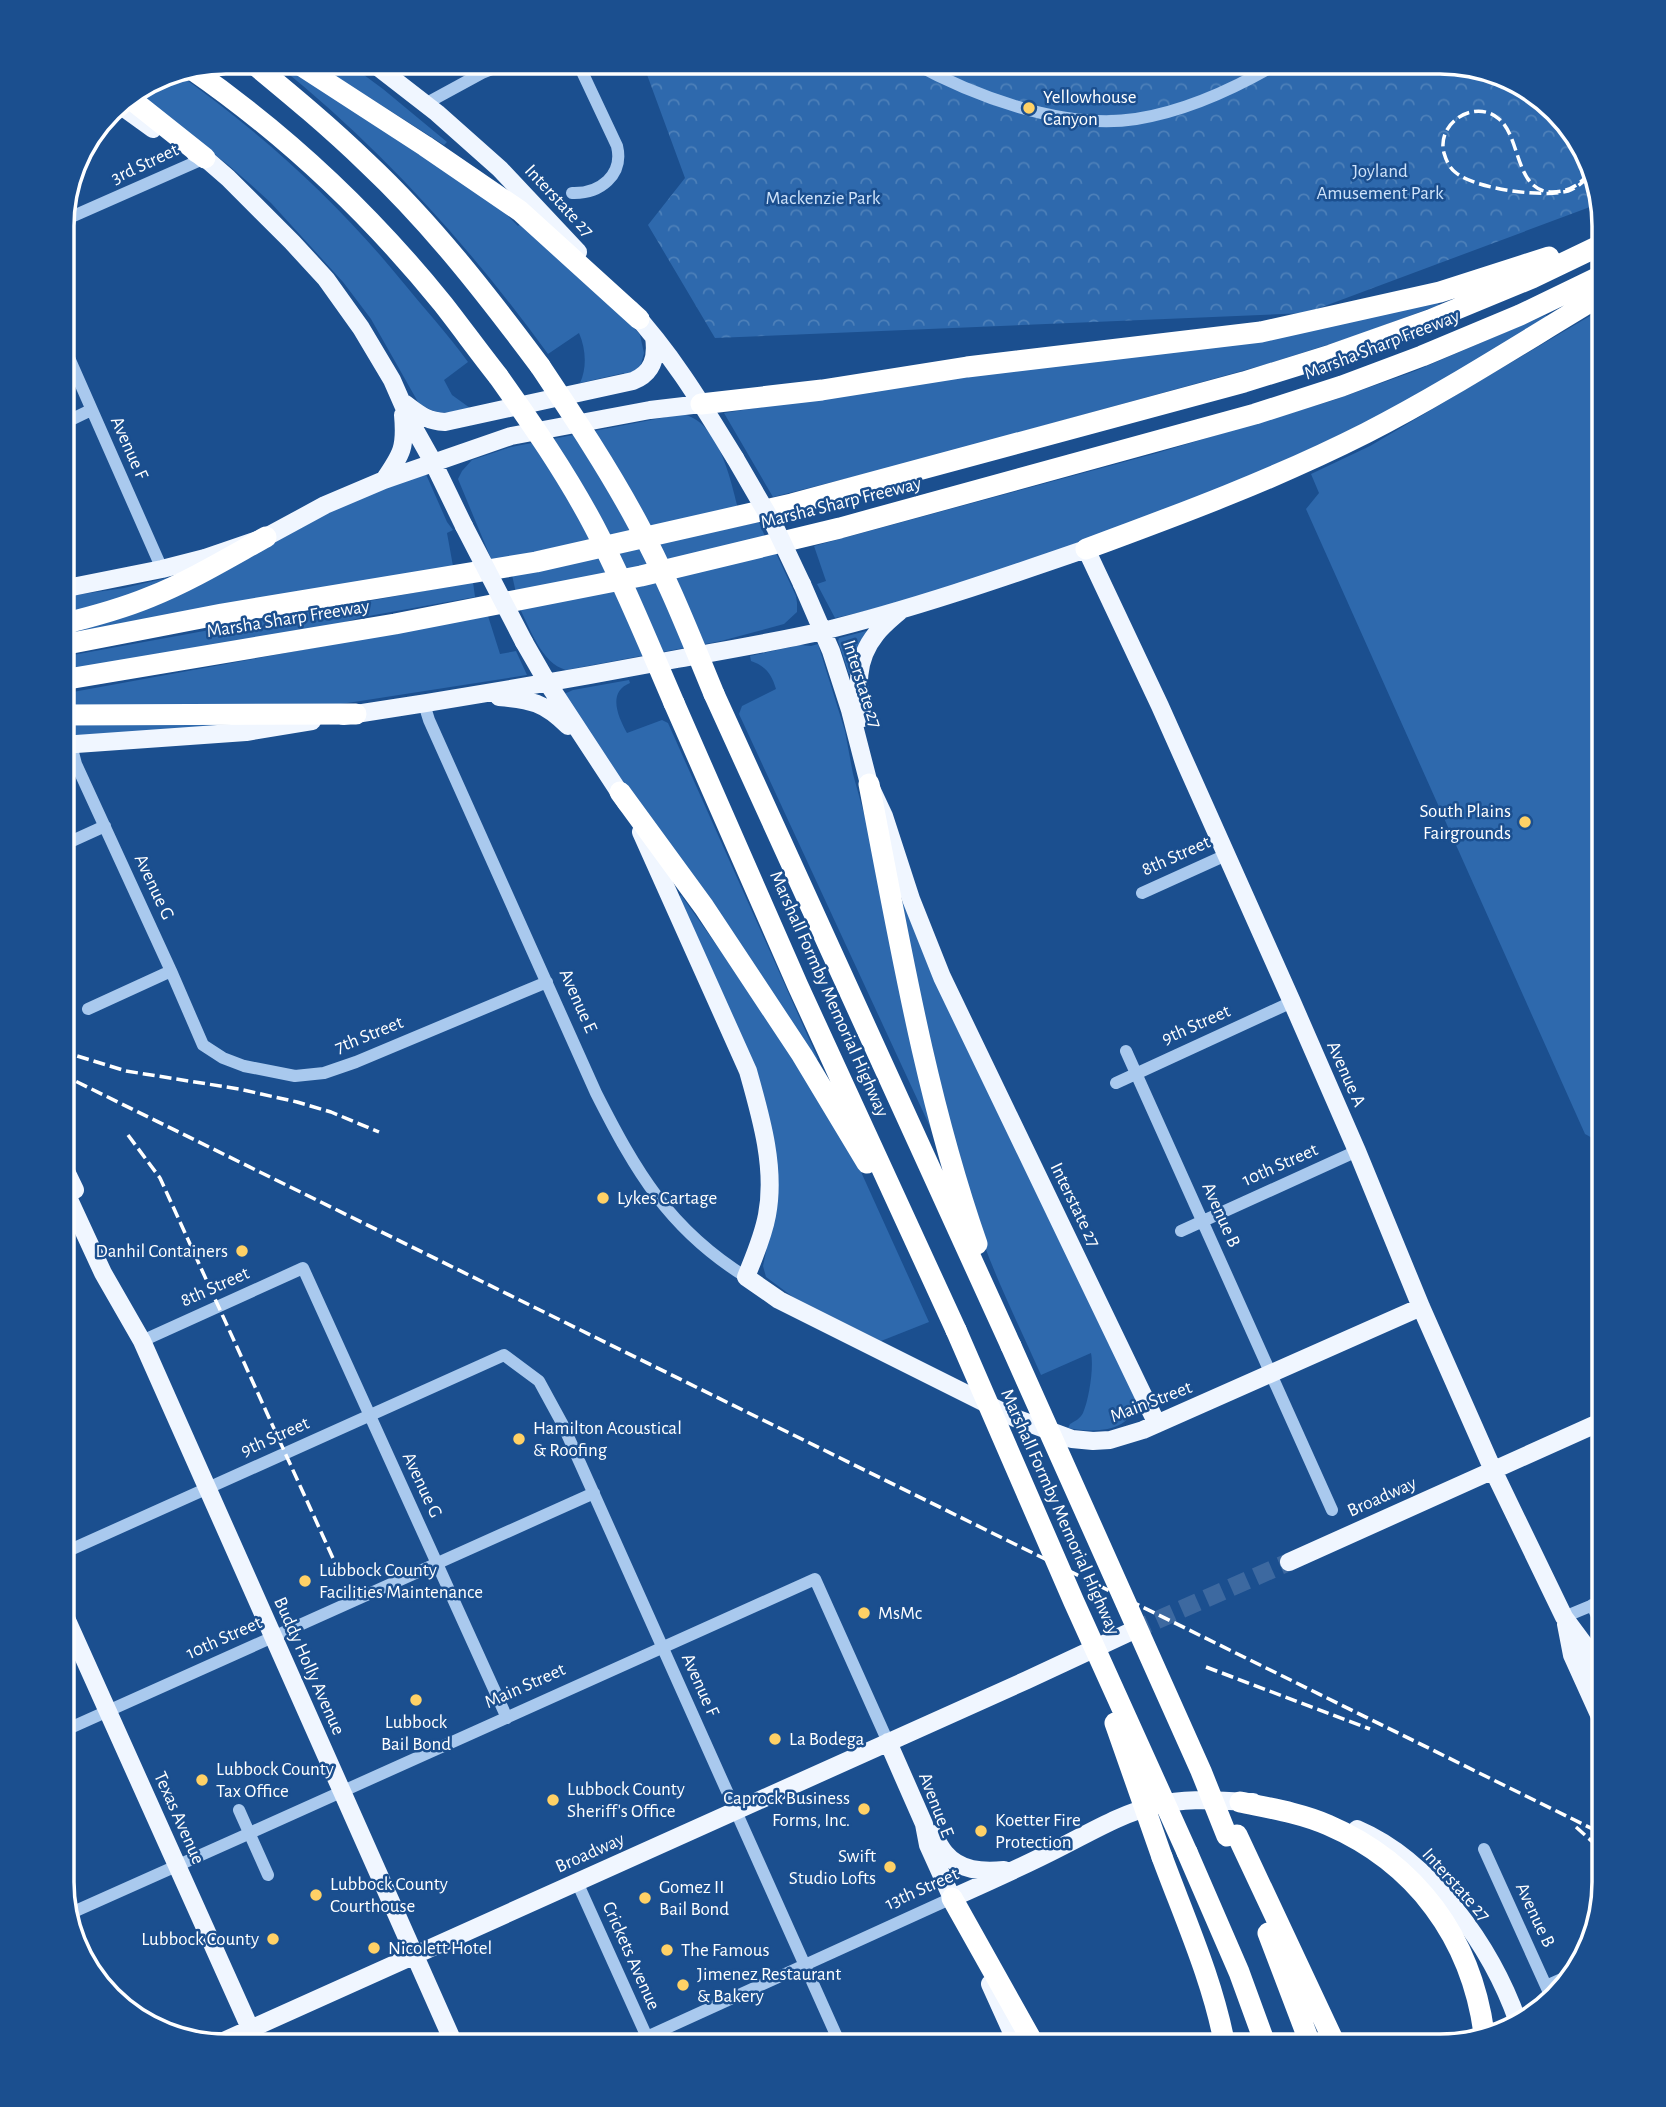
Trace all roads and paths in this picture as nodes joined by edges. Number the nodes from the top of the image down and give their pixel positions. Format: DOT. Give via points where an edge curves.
graph roads {
  1 [pos="266,74"];
  2 [pos="314,74"];
  3 [pos="387,74"];
  4 [pos="480,74"];
  5 [pos="583,74"];
  6 [pos="937,74"];
  7 [pos="1257,74"];
  8 [pos="201,76"];
  9 [pos="136,103"];
  10 [pos="425,104"];
  11 [pos="127,110"];
  12 [pos="205,158"];
  13 [pos="572,193"];
  14 [pos="74,216"];
  15 [pos="1592,245"];
  16 [pos="1592,248"];
  17 [pos="1592,280"];
  18 [pos="1592,301"];
  19 [pos="639,318"];
  20 [pos="654,336"];
  21 [pos="74,370"];
  22 [pos="401,401"];
  23 [pos="701,404"];
  24 [pos="91,410"];
  25 [pos="74,418"];
  26 [pos="433,462"];
  27 [pos="384,480"];
  28 [pos="266,537"];
  29 [pos="1086,549"];
  30 [pos="162,569"];
  31 [pos="74,587"];
  32 [pos="903,608"];
  33 [pos="74,621"];
  34 [pos="822,631"];
  35 [pos="74,643"];
  36 [pos="74,678"];
  37 [pos="547,682"];
  38 [pos="475,695"];
  39 [pos="424,704"];
  40 [pos="356,714"];
  41 [pos="74,715"];
  42 [pos="74,744"];
  43 [pos="589,748"];
  44 [pos="863,753"];
  45 [pos="74,760"];
  46 [pos="869,784"];
  47 [pos="620,792"];
  48 [pos="105,827"];
  49 [pos="74,840"];
  50 [pos="1226,855"];
  51 [pos="1142,893"];
  52 [pos="171,971"];
  53 [pos="547,982"];
  54 [pos="1292,1002"];
  55 [pos="88,1009"];
  56 [pos="202,1045"];
  57 [pos="1126,1051"];
  58 [pos="1136,1073"];
  59 [pos="1116,1083"];
  60 [pos="1357,1151"];
  61 [pos="74,1190"];
  62 [pos="74,1210"];
  63 [pos="1203,1221"];
  64 [pos="1181,1231"];
  65 [pos="920,1250"];
  66 [pos="303,1268"];
  67 [pos="746,1277"];
  68 [pos="1420,1307"];
  69 [pos="142,1341"];
  70 [pos="1011,1346"];
  71 [pos="504,1355"];
  72 [pos="1271,1374"];
  73 [pos="369,1415"];
  74 [pos="1157,1424"];
  75 [pos="1592,1426"];
  76 [pos="1493,1470"];
  77 [pos="207,1488"];
  78 [pos="594,1493"];
  79 [pos="1332,1510"];
  80 [pos="74,1547"];
  81 [pos="1289,1562"];
  82 [pos="437,1563"];
  83 [pos="815,1579"];
  84 [pos="1074,1602"];
  85 [pos="1592,1605"];
  86 [pos="1564,1617"];
  87 [pos="1132,1631"];
  88 [pos="74,1636"];
  89 [pos="273,1637"];
  90 [pos="662,1647"];
  91 [pos="1592,1659"];
  92 [pos="1592,1699"];
  93 [pos="108,1711"];
  94 [pos="507,1718"];
  95 [pos="74,1726"];
  96 [pos="888,1742"];
  97 [pos="342,1791"];
  98 [pos="1240,1802"];
  99 [pos="239,1810"];
  100 [pos="735,1811"];
  101 [pos="924,1824"];
  102 [pos="1232,1836"];
  103 [pos="1484,1849"];
  104 [pos="177,1865"];
  105 [pos="1018,1868"];
  106 [pos="268,1875"];
  107 [pos="577,1882"];
  108 [pos="952,1898"];
  109 [pos="77,1910"];
  110 [pos="415,1955"];
  111 [pos="804,1965"];
  112 [pos="1548,1989"];
  113 [pos="1515,2014"];
  114 [pos="1482,2027"];
  115 [pos="250,2029"];
  116 [pos="238,2034"];
  117 [pos="252,2034"];
  118 [pos="450,2034"];
  119 [pos="645,2034"];
  120 [pos="662,2034"];
  121 [pos="836,2034"];
  122 [pos="1013,2034"];
  123 [pos="1028,2034"];
  124 [pos="1223,2034"];
  125 [pos="1262,2034"];
  126 [pos="1307,2034"];
  127 [pos="1330,2034"];
  1 -- 70 [label="highway, Marshall Formby Memorial Highway, bridge" via="330,128 406,202 464,268 540,366 613,480 668,584"];
  2 -- 19 [label="highway" via="520,211"];
  3 -- 10 [label="main road, Interstate 27"];
  4 -- 10 [label="street"];
  5 -- 13 [label="street" via="620,156 615,174 598,189"];
  6 -- 7 [label="street" via="1012,105 1113,121 1191,105"];
  8 -- 65 [label="highway, Marshall Formby Memorial Highway, bridge" via="278,136 360,212 442,303 538,433 626,590 798,986"];
  9 -- 12 [label="highway"];
  10 -- 19 [label="main road, Interstate 27" via="500,169"];
  11 -- 12 [label="main road"];
  12 -- 14 [label="street, 3rd Street"];
  12 -- 22 [label="main road" via="326,279 361,328"];
  15 -- 23 [label="highway" via="1440,292 1261,331"];
  16 -- 35 [label="highway, Marsha Sharp Freeway" via="1430,320 1331,355 792,504 536,562"];
  17 -- 36 [label="highway, Marsha Sharp Freeway" via="1508,320 1342,386 840,528 641,576 395,624"];
  18 -- 29 [label="highway" via="1367,432 1279,474"];
  19 -- 20 [label="main road, Interstate 27"];
  20 -- 22 [label="main road" via="654,362 633,381 445,422 424,418"];
  20 -- 23 [label="main road, Interstate 27"];
  21 -- 24 [label="street, Avenue F"];
  22 -- 26 [label="main road"];
  22 -- 27 [label="main road" via="405,442"];
  23 -- 26 [label="main road" via="511,436"];
  23 -- 34 [label="main road, Interstate 27, bridge" via="775,527"];
  24 -- 25 [label="street"];
  24 -- 30 [label="street, Avenue F"];
  26 -- 27 [label="main road"];
  26 -- 37 [label="main road, bridge"];
  27 -- 28 [label="main road"];
  28 -- 30 [label="main road"];
  28 -- 33 [label="highway" via="149,598"];
  29 -- 32 [label="main road"];
  29 -- 50 [label="main road, Avenue A"];
  30 -- 31 [label="main road"];
  32 -- 34 [label="main road"];
  32 -- 44 [label="main road" via="876,634 860,668 857,688 865,727"];
  34 -- 37 [label="main road"];
  34 -- 44 [label="main road, Interstate 27"];
  37 -- 38 [label="main road"];
  37 -- 43 [label="main road"];
  38 -- 39 [label="main road"];
  38 -- 43 [label="main road" via="530,700 555,713"];
  39 -- 40 [label="main road"];
  39 -- 53 [label="street, Avenue E"];
  40 -- 41 [label="highway"];
  40 -- 42 [label="main road" via="246,732"];
  43 -- 47 [label="main road"];
  44 -- 46 [label="main road, Interstate 27"];
  45 -- 48 [label="street, Avenue G"];
  46 -- 70 [label="highway" via="939,1120"];
  46 -- 74 [label="main road, Interstate 27" via="942,977"];
  47 -- 65 [label="highway" via="704,907 802,1055"];
  47 -- 67 [label="main road" via="748,1071 759,1112 769,1183 767,1214"];
  48 -- 49 [label="street"];
  48 -- 52 [label="street, Avenue G"];
  50 -- 51 [label="street, 8th Street"];
  50 -- 54 [label="main road, Avenue A"];
  52 -- 55 [label="street"];
  52 -- 56 [label="street, Avenue G"];
  53 -- 56 [label="street, 7th Street" via="324,1073 272,1073 223,1058"];
  53 -- 67 [label="street, Avenue E" via="618,1137 654,1194 687,1232"];
  54 -- 58 [label="street, 9th Street"];
  54 -- 60 [label="main road, Avenue A"];
  57 -- 58 [label="street, Avenue B"];
  58 -- 59 [label="street, 9th Street"];
  58 -- 63 [label="street, Avenue B"];
  60 -- 63 [label="street, 10th Street"];
  60 -- 68 [label="main road, Avenue A"];
  61 -- 69 [label="main road, Buddy Holly Avenue"];
  62 -- 69 [label="main road, Buddy Holly Avenue"];
  63 -- 64 [label="street, 10th Street"];
  63 -- 72 [label="street, Avenue B"];
  65 -- 84 [label="highway, Marshall Formby Memorial Highway, bridge"];
  66 -- 69 [label="street, 8th Street"];
  66 -- 73 [label="street, Avenue G"];
  67 -- 74 [label="main road, Main Street" via="779,1300 992,1407 1072,1439 1110,1440"];
  68 -- 72 [label="main road, Main Street"];
  68 -- 76 [label="main road, Avenue A"];
  69 -- 77 [label="main road, Buddy Holly Avenue"];
  70 -- 102 [label="highway, Marshall Formby Memorial Highway, bridge"];
  71 -- 73 [label="street, 9th Street"];
  71 -- 78 [label="street, Avenue F" via="539,1381"];
  72 -- 74 [label="main road, Main Street"];
  72 -- 79 [label="street, Avenue B"];
  73 -- 77 [label="street, 9th Street"];
  73 -- 82 [label="street, Avenue G"];
  75 -- 76 [label="main road, Broadway"];
  76 -- 81 [label="main road, Broadway"];
  76 -- 86 [label="main road, Avenue A"];
  77 -- 80 [label="street, 9th Street"];
  77 -- 89 [label="main road, Buddy Holly Avenue"];
  78 -- 82 [label="street, 10th Street"];
  78 -- 90 [label="street, Avenue F"];
  82 -- 89 [label="street, 10th Street"];
  82 -- 94 [label="street, Avenue G"];
  83 -- 90 [label="street, Main Street"];
  83 -- 96 [label="street, Avenue E"];
  84 -- 124 [label="highway, bridge"];
  84 -- 125 [label="highway, Marshall Formby Memorial Highway, bridge" via="1187,1852"];
  85 -- 86 [label="street"];
  86 -- 91 [label="main road, Avenue A"];
  86 -- 92 [label="main road, Avenue A" via="1572,1655"];
  87 -- 96 [label="main road, Broadway"];
  88 -- 93 [label="main road, Texas Avenue"];
  89 -- 93 [label="street, 10th Street"];
  89 -- 97 [label="main road, Buddy Holly Avenue"];
  90 -- 94 [label="street, Main Street"];
  90 -- 100 [label="street, Avenue F"];
  93 -- 95 [label="street, 10th Street"];
  93 -- 104 [label="main road, Texas Avenue"];
  94 -- 97 [label="street, Main Street"];
  96 -- 100 [label="main road, Broadway"];
  96 -- 101 [label="main road, Avenue E"];
  97 -- 104 [label="street, Main Street"];
  97 -- 110 [label="main road, Buddy Holly Avenue"];
  98 -- 105 [label="main road, 13th Street" via="1182,1801 1125,1814"];
  98 -- 113 [label="main road, Interstate 27" via="1291,1806 1321,1814 1391,1849 1432,1884 1465,1922 1495,1970"];
  98 -- 114 [label="highway" via="1329,1826 1366,1845 1411,1880 1441,1916 1466,1964"];
  99 -- 106 [label="street, bridge"];
  100 -- 107 [label="main road, Broadway"];
  100 -- 111 [label="street, Avenue F"];
  101 -- 105 [label="main road" via="957,1864 972,1870"];
  101 -- 108 [label="main road, Avenue E" via="928,1845"];
  102 -- 126 [label="highway"];
  102 -- 127 [label="highway"];
  103 -- 112 [label="street, Avenue B"];
  104 -- 109 [label="street, Main Street"];
  104 -- 115 [label="main road, Texas Avenue"];
  105 -- 108 [label="main road, 13th Street"];
  107 -- 110 [label="main road, Broadway"];
  107 -- 119 [label="street, Crickets Avenue"];
  108 -- 111 [label="street, 13th Street"];
  108 -- 122 [label="main road, Avenue E"];
  108 -- 123 [label="highway"];
  110 -- 115 [label="main road, Broadway"];
  110 -- 118 [label="main road, Buddy Holly Avenue"];
  111 -- 120 [label="street, 13th Street"];
  111 -- 121 [label="street, Avenue F"];
  115 -- 116 [label="main road, Broadway"];
  115 -- 117 [label="main road, Texas Avenue"];
}
